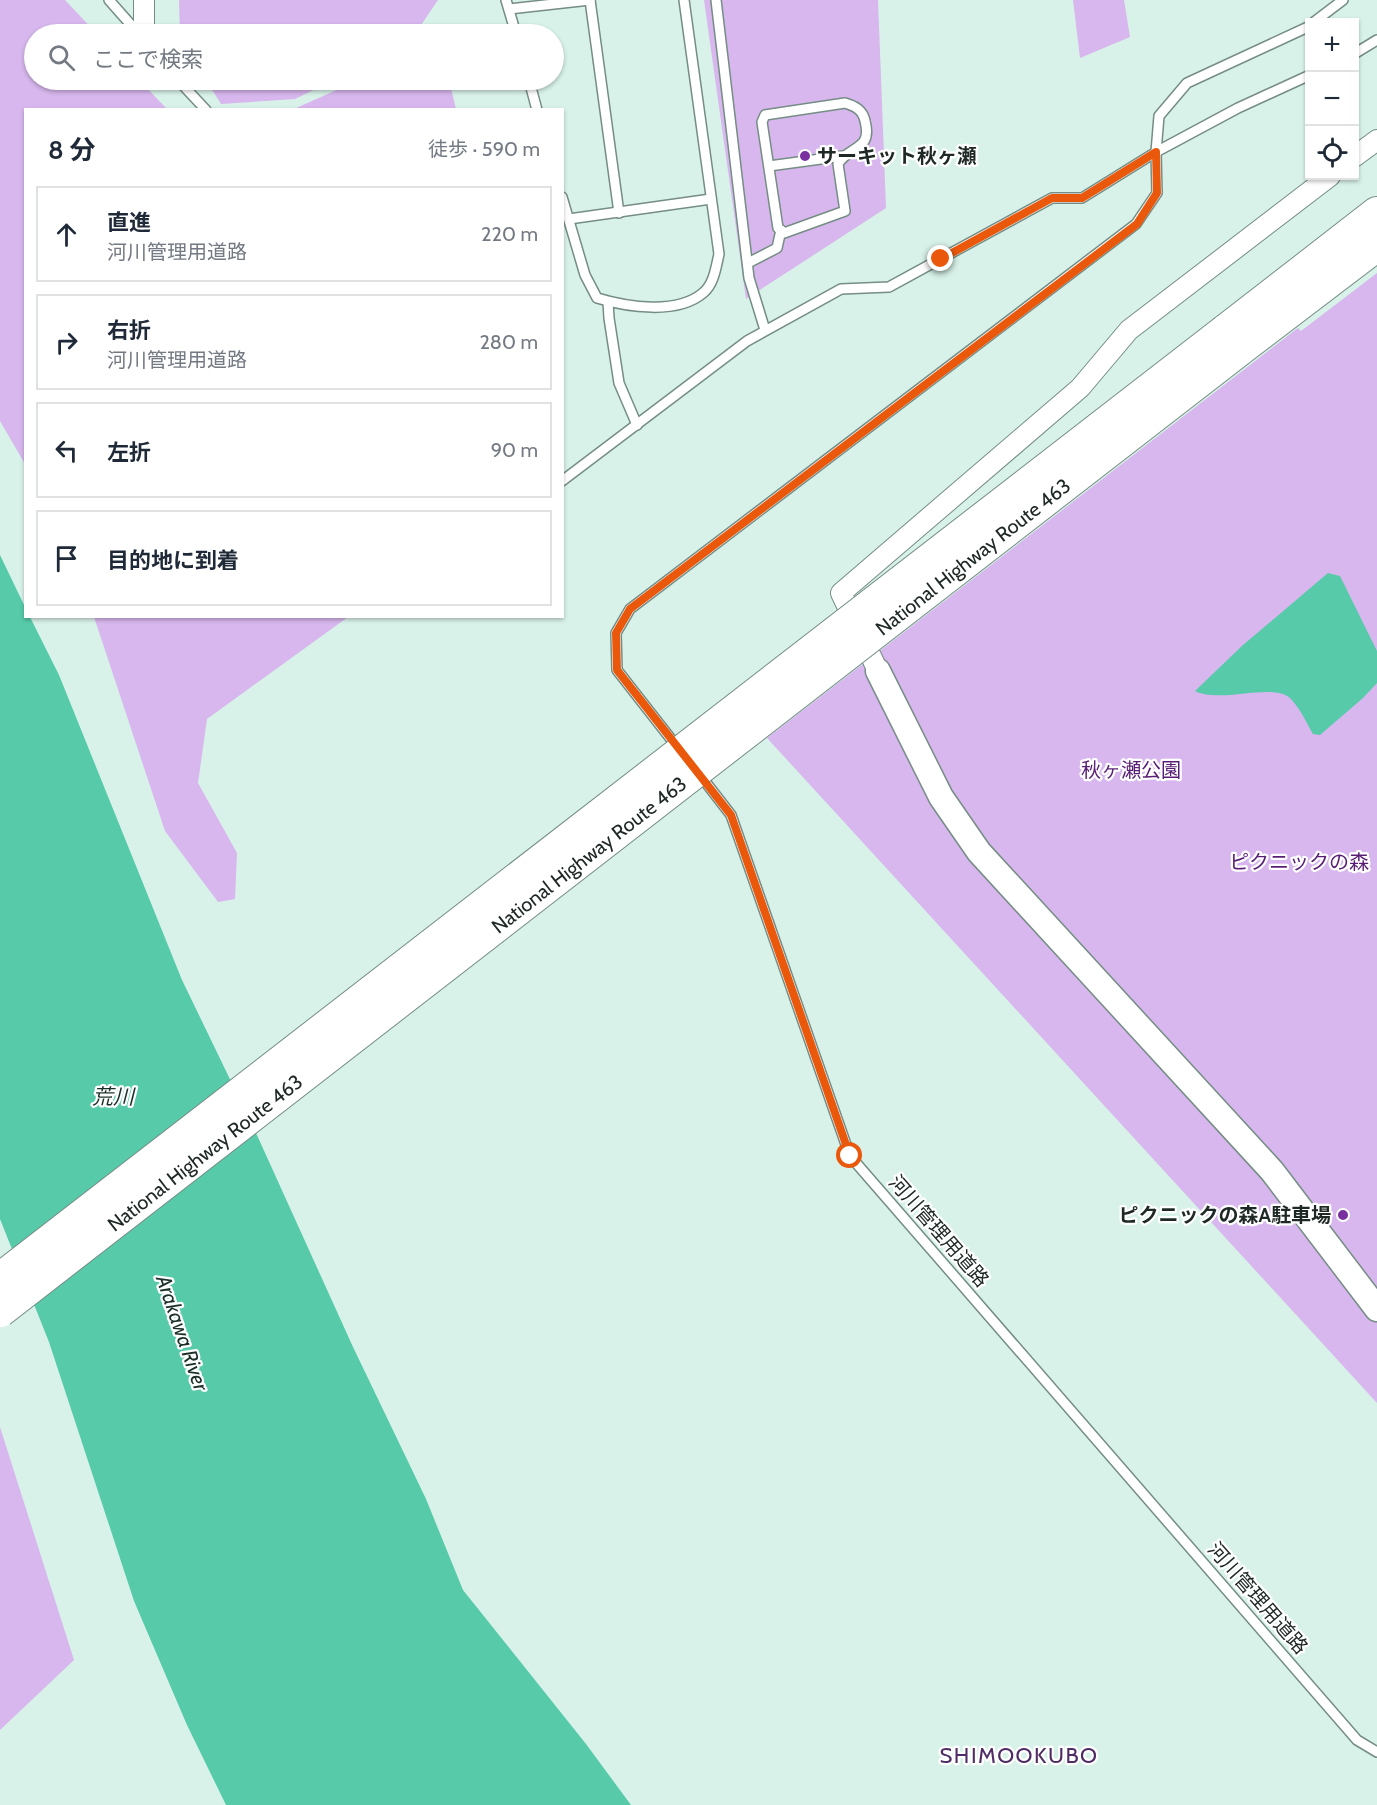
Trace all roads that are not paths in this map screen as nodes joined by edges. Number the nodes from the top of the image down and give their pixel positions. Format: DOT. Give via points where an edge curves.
graph roads {
  1 [pos="109,0"];
  2 [pos="144,0"];
  3 [pos="590,0"];
  4 [pos="684,0"];
  5 [pos="716,0"];
  6 [pos="1343,0"];
  7 [pos="507,5"];
  8 [pos="1319,18"];
  9 [pos="130,24"];
  10 [pos="144,24"];
  11 [pos="513,24"];
  12 [pos="1305,28"];
  13 [pos="1377,40"];
  14 [pos="1359,51"];
  15 [pos="1305,77"];
  16 [pos="187,90"];
  17 [pos="532,90"];
  18 [pos="204,108"];
  19 [pos="536,108"];
  20 [pos="1377,140"];
  21 [pos="1156,152"];
  22 [pos="1359,153"];
  23 [pos="843,156"];
  24 [pos="769,166"];
  25 [pos="1325,180"];
  26 [pos="711,199"];
  27 [pos="564,203"];
  28 [pos="619,213"];
  29 [pos="1377,213"];
  30 [pos="569,219"];
  31 [pos="781,230"];
  32 [pos="1377,245"];
  33 [pos="748,264"];
  34 [pos="608,302"];
  35 [pos="765,330"];
  36 [pos="1232,340"];
  37 [pos="637,425"];
  38 [pos="564,480"];
  39 [pos="879,671"];
  40 [pos="0,1279"];
  41 [pos="1377,1309"];
  42 [pos="0,1311"];
  43 [pos="1377,1752"];
  1 -- 9 [label="lane"];
  2 -- 10 [label="street"];
  3 -- 7 [label="lane"];
  3 -- 28 [label="lane"];
  4 -- 26 [label="lane"];
  5 -- 33 [label="lane"];
  6 -- 8 [label="lane"];
  7 -- 11 [label="lane"];
  12 -- 21 [label="lane, 河川管理用道路" via="1187,83 1159,116"];
  13 -- 14 [label="lane"];
  15 -- 21 [label="lane"];
  16 -- 18 [label="lane"];
  17 -- 19 [label="lane"];
  20 -- 22 [label="street"];
  21 -- 35 [label="lane" via="1082,198 1052,198 889,287 841,289"];
  21 -- 43 [label="lane, 河川管理用道路" via="1157,193 1137,224 630,609 616,633 617,670 731,815 850,1156 1357,1740"];
  23 -- 24 [label="lane"];
  23 -- 24 [label="lane" via="856,150 868,131 857,107 845,103 765,115 762,122"];
  23 -- 31 [label="lane" via="838,164 845,211 784,233"];
  24 -- 31 [label="lane"];
  25 -- 39 [label="street" via="1129,330 1080,388 841,593"];
  26 -- 28 [label="lane"];
  26 -- 34 [label="lane" via="719,254 714,277 704,292 683,304 644,308"];
  27 -- 30 [label="lane"];
  28 -- 30 [label="lane"];
  29 -- 36 [label="highway, National Highway Route 463"];
  30 -- 34 [label="lane" via="585,275 597,298"];
  31 -- 33 [label="lane" via="777,248"];
  32 -- 36 [label="highway, National Highway Route 463"];
  33 -- 35 [label="lane"];
  34 -- 37 [label="lane" via="619,383"];
  35 -- 37 [label="lane"];
  36 -- 40 [label="highway, National Highway Route 463, bridge"];
  36 -- 42 [label="highway, National Highway Route 463, bridge"];
  37 -- 38 [label="lane"];
  39 -- 41 [label="street" via="941,797 979,852 1272,1171"];
}
